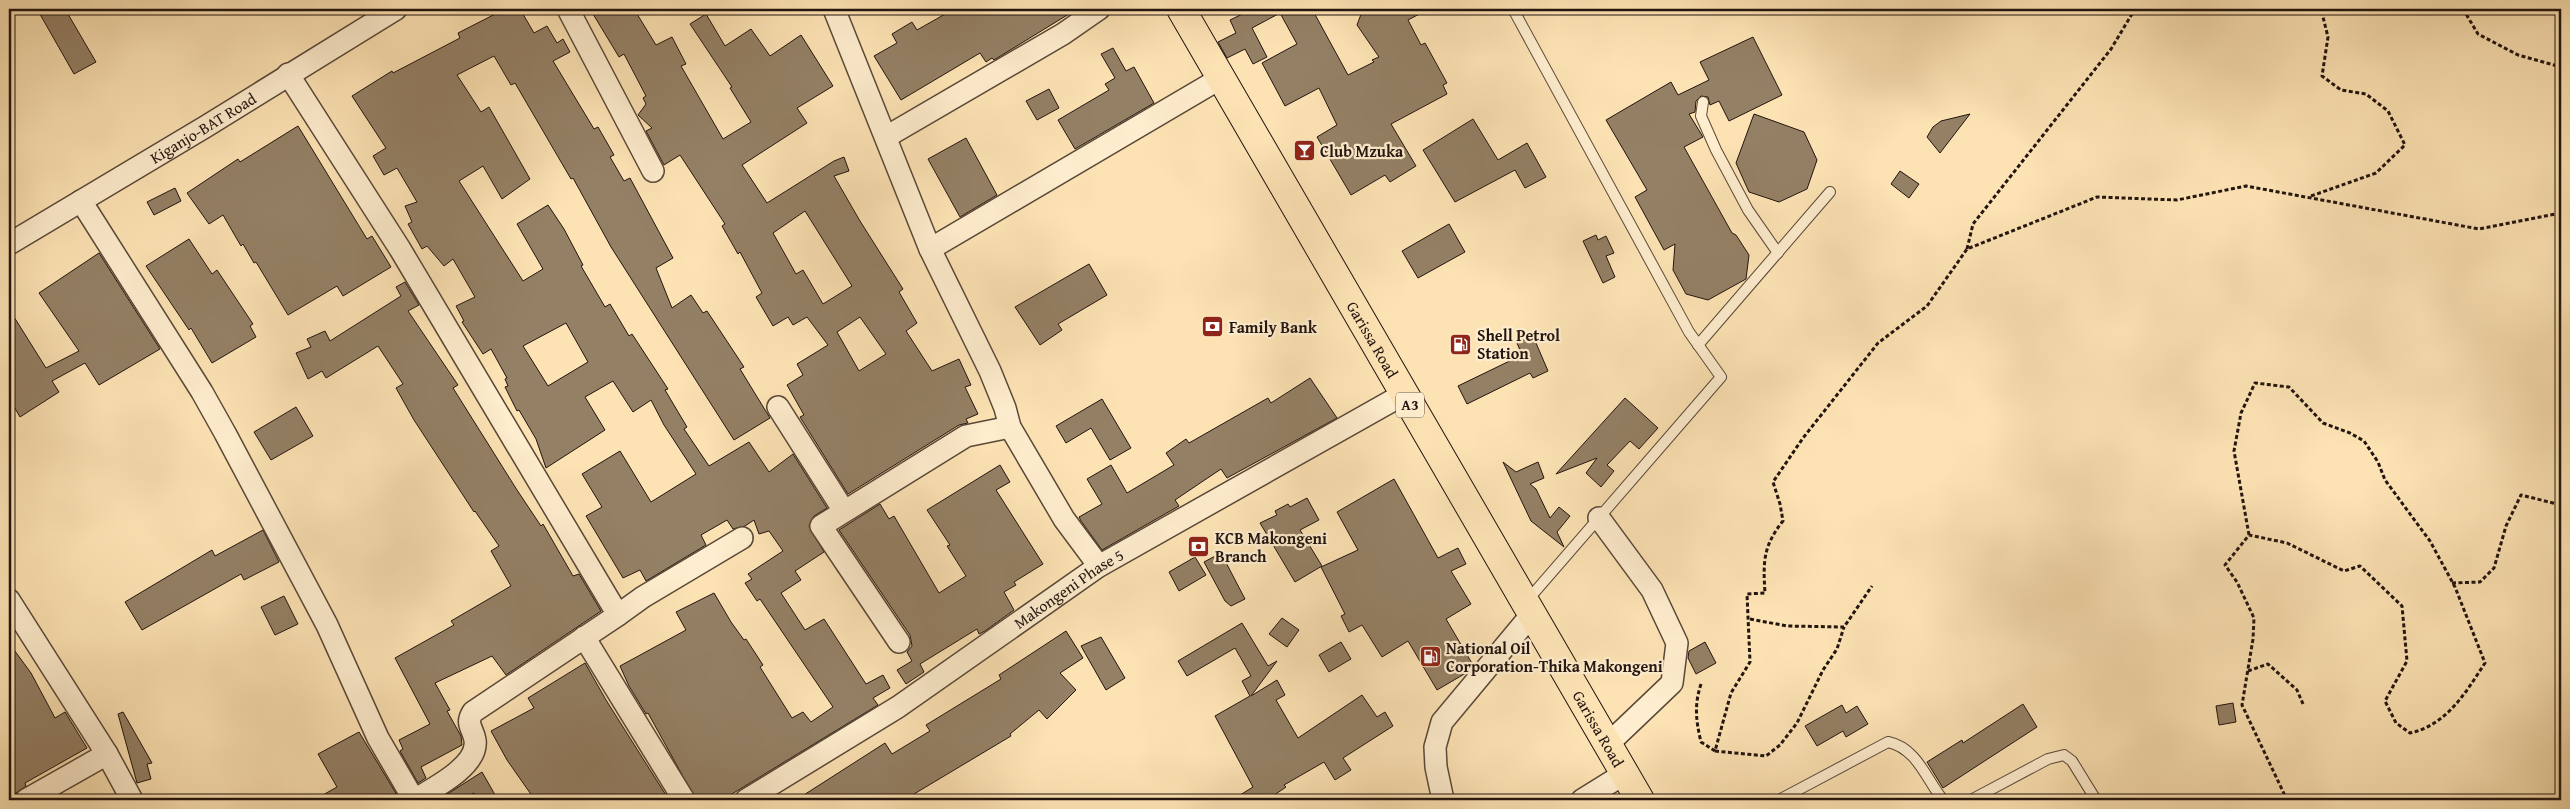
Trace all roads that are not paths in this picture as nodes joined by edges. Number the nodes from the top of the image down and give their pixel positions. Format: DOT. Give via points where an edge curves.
graph roads {
  1 [pos="396,9"];
  2 [pos="568,9"];
  3 [pos="834,9"];
  4 [pos="1100,9"];
  5 [pos="1181,9"];
  6 [pos="1513,9"];
  7 [pos="288,74"];
  8 [pos="1221,78"];
  9 [pos="1704,102"];
  10 [pos="886,137"];
  11 [pos="653,171"];
  12 [pos="1830,192"];
  13 [pos="81,201"];
  14 [pos="9,244"];
  15 [pos="930,249"];
  16 [pos="1778,253"];
  17 [pos="1698,345"];
  18 [pos="1404,394"];
  19 [pos="778,407"];
  20 [pos="1010,427"];
  21 [pos="844,511"];
  22 [pos="1599,518"];
  23 [pos="742,538"];
  24 [pos="1099,566"];
  25 [pos="9,600"];
  26 [pos="1528,608"];
  27 [pos="618,615"];
  28 [pos="584,637"];
  29 [pos="899,642"];
  30 [pos="1607,745"];
  31 [pos="107,754"];
  32 [pos="1624,774"];
  33 [pos="26,800"];
  34 [pos="132,800"];
  35 [pos="414,800"];
  36 [pos="684,800"];
  37 [pos="746,800"];
  38 [pos="1443,800"];
  39 [pos="1582,800"];
  40 [pos="1640,800"];
  41 [pos="1779,800"];
  42 [pos="1943,800"];
  43 [pos="1971,800"];
  44 [pos="2096,800"];
  1 -- 7 [label="street, Kiganjo-BAT Road"];
  2 -- 11 [label="street"];
  3 -- 10 [label="street"];
  4 -- 10 [label="street"];
  5 -- 8 [label="highway, Garissa Road / A3"];
  6 -- 17 [label="lane"];
  7 -- 13 [label="street, Kiganjo-BAT Road"];
  7 -- 27 [label="street" via="400,249"];
  8 -- 15 [label="street"];
  8 -- 18 [label="highway, Garissa Road / A3"];
  9 -- 16 [label="lane" via="1701,116 1716,150 1748,210"];
  10 -- 15 [label="street"];
  12 -- 16 [label="lane"];
  13 -- 14 [label="street, Kiganjo-BAT Road"];
  13 -- 35 [label="street" via="225,433 327,625 378,738"];
  15 -- 20 [label="street" via="999,390"];
  16 -- 17 [label="lane"];
  17 -- 22 [label="lane" via="1721,377"];
  18 -- 24 [label="street, Makongeni Phase 5"];
  18 -- 26 [label="highway, Garissa Road / A3"];
  19 -- 21 [label="street"];
  20 -- 21 [label="street" via="966,436"];
  20 -- 24 [label="street" via="1060,512"];
  21 -- 29 [label="street" via="821,526"];
  22 -- 26 [label="lane"];
  22 -- 30 [label="street" via="1652,590 1678,642 1672,683"];
  23 -- 27 [label="street"];
  24 -- 37 [label="street, Makongeni Phase 5" via="898,707"];
  25 -- 31 [label="street"];
  26 -- 30 [label="highway, Garissa Road / A3"];
  26 -- 38 [label="street" via="1442,722 1435,748"];
  27 -- 28 [label="street"];
  28 -- 35 [label="street" via="473,712 469,728 475,739 469,757 458,773"];
  28 -- 36 [label="street"];
  30 -- 32 [label="highway, Garissa Road / A3"];
  31 -- 33 [label="street"];
  31 -- 34 [label="street"];
  32 -- 39 [label="street"];
  32 -- 40 [label="highway, Garissa Road / A3"];
  41 -- 42 [label="lane" via="1888,742 1901,745 1913,755"];
  43 -- 44 [label="lane" via="2048,759 2064,755 2072,761"];
}
